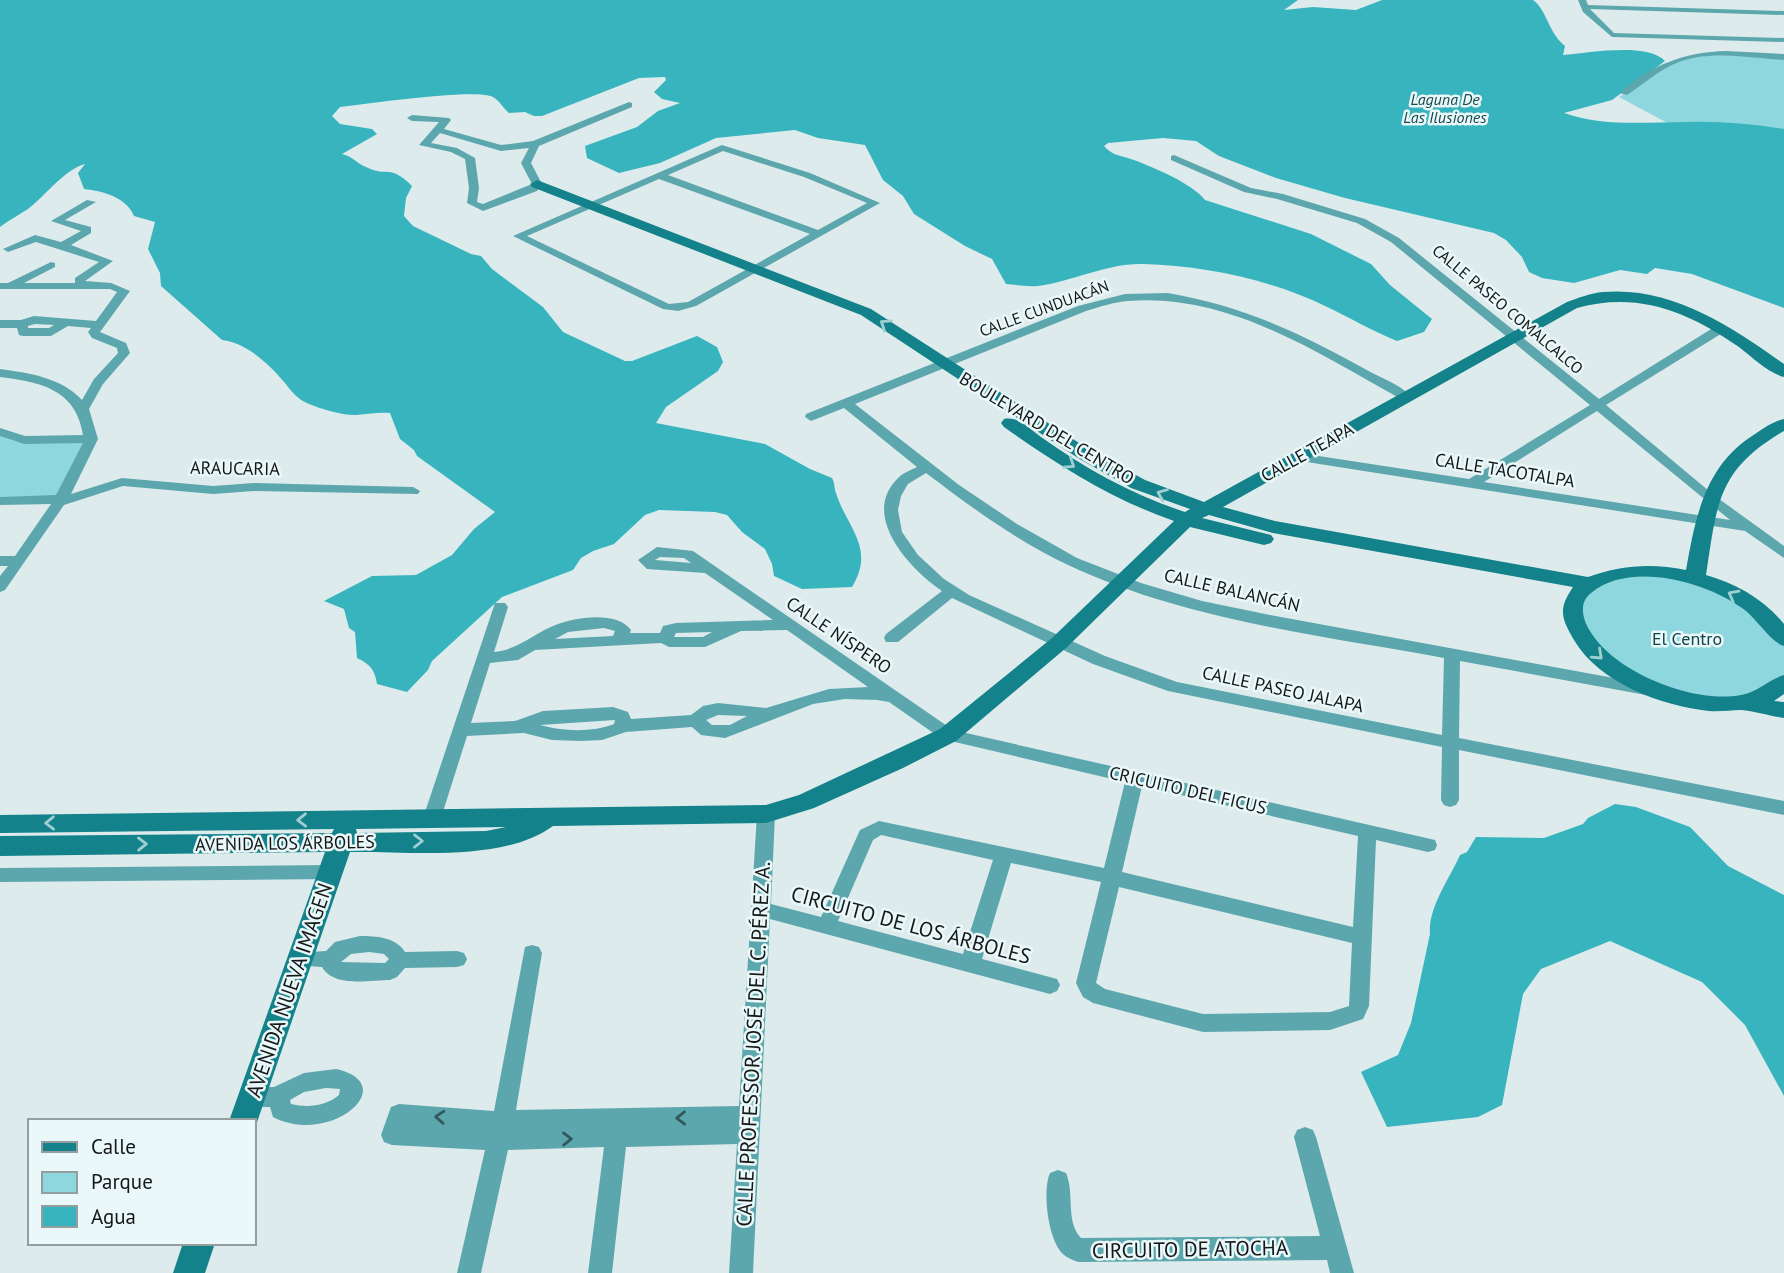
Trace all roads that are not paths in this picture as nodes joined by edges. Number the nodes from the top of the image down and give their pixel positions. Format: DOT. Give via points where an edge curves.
graph roads {
  1 [pos="1583,4"];
  2 [pos="1784,13"];
  3 [pos="1593,18"];
  4 [pos="1668,36"];
  5 [pos="1784,40"];
  6 [pos="1784,57"];
  7 [pos="1624,93"];
  8 [pos="629,105"];
  9 [pos="412,118"];
  10 [pos="438,130"];
  11 [pos="535,144"];
  12 [pos="1174,158"];
  13 [pos="658,175"];
  14 [pos="535,187"];
  15 [pos="91,202"];
  16 [pos="580,204"];
  17 [pos="819,234"];
  18 [pos="62,246"];
  19 [pos="8,249"];
  20 [pos="51,265"];
  21 [pos="752,272"];
  22 [pos="4,286"];
  23 [pos="82,286"];
  24 [pos="3,324"];
  25 [pos="96,325"];
  26 [pos="1720,329"];
  27 [pos="1516,336"];
  28 [pos="935,366"];
  29 [pos="1784,372"];
  30 [pos="0,373"];
  31 [pos="1405,396"];
  32 [pos="846,403"];
  33 [pos="1596,405"];
  34 [pos="83,408"];
  35 [pos="811,416"];
  36 [pos="1784,424"];
  37 [pos="0,432"];
  38 [pos="91,439"];
  39 [pos="1299,457"];
  40 [pos="926,467"];
  41 [pos="1473,483"];
  42 [pos="413,491"];
  43 [pos="1710,499"];
  44 [pos="61,500"];
  45 [pos="0,501"];
  46 [pos="1195,514"];
  47 [pos="1705,523"];
  48 [pos="1749,527"];
  49 [pos="1784,553"];
  50 [pos="0,561"];
  51 [pos="19,561"];
  52 [pos="708,568"];
  53 [pos="1695,578"];
  54 [pos="1121,582"];
  55 [pos="0,587"];
  56 [pos="1584,587"];
  57 [pos="952,592"];
  58 [pos="500,607"];
  59 [pos="792,625"];
  60 [pos="892,638"];
  61 [pos="1784,639"];
  62 [pos="1059,643"];
  63 [pos="1452,654"];
  64 [pos="483,658"];
  65 [pos="1784,683"];
  66 [pos="1659,691"];
  67 [pos="899,699"];
  68 [pos="1741,702"];
  69 [pos="1784,710"];
  70 [pos="460,730"];
  71 [pos="948,735"];
  72 [pos="1450,742"];
  73 [pos="1135,778"];
  74 [pos="1450,800"];
  75 [pos="1784,808"];
  76 [pos="766,814"];
  77 [pos="566,816"];
  78 [pos="432,818"];
  79 [pos="345,830"];
  80 [pos="1367,830"];
  81 [pos="5,839"];
  82 [pos="1428,845"];
  83 [pos="1004,855"];
  84 [pos="331,872"];
  85 [pos="0,875"];
  86 [pos="1110,877"];
  87 [pos="760,909"];
  88 [pos="826,927"];
  89 [pos="1362,937"];
  90 [pos="532,953"];
  91 [pos="299,959"];
  92 [pos="457,959"];
  93 [pos="970,964"];
  94 [pos="1050,985"];
  95 [pos="279,1097"];
  96 [pos="248,1109"];
  97 [pos="749,1124"];
  98 [pos="501,1130"];
  99 [pos="607,1132"];
  100 [pos="1305,1137"];
  101 [pos="1058,1181"];
  102 [pos="198,1245"];
  103 [pos="1335,1248"];
  104 [pos="189,1273"];
  105 [pos="469,1273"];
  106 [pos="600,1273"];
  107 [pos="741,1273"];
  108 [pos="1342,1273"];
  1 -- 2 [label="street"];
  1 -- 3 [label="street"];
  3 -- 4 [label="street"];
  3 -- 4 [label="street" via="1608,33"];
  4 -- 5 [label="street"];
  6 -- 7 [label="street" via="1687,57"];
  8 -- 11 [label="street"];
  9 -- 10 [label="street" via="446,120"];
  10 -- 11 [label="street" via="500,147"];
  10 -- 14 [label="street" via="424,146 470,158 473,205 485,208"];
  11 -- 14 [label="street" via="526,163"];
  12 -- 27 [label="street, CALLE PASEO COMALCALCO" via="1248,190 1371,226 1408,249"];
  13 -- 16 [label="street"];
  13 -- 17 [label="street"];
  13 -- 17 [label="street" via="722,148 875,204"];
  14 -- 16 [label="street, BOULEVARD DEL CENTRO"];
  15 -- 18 [label="street" via="56,219 88,231"];
  16 -- 21 [label="street, BOULEVARD DEL CENTRO"];
  16 -- 21 [label="street" via="518,236 667,307 684,307"];
  17 -- 21 [label="street"];
  18 -- 19 [label="street" via="35,238"];
  18 -- 23 [label="street" via="108,261 79,280"];
  20 -- 22 [label="street"];
  21 -- 28 [label="street, BOULEVARD DEL CENTRO"];
  22 -- 23 [label="street"];
  23 -- 25 [label="street" via="122,289 122,295"];
  24 -- 25 [label="street" via="22,324 23,332 51,332 64,324"];
  25 -- 34 [label="street" via="96,335 122,346 124,353 98,382"];
  26 -- 27 [label="street, CALLE TEAPA" via="1675,306 1615,297 1577,303"];
  26 -- 29 [label="street, CALLE TEAPA"];
  26 -- 33 [label="street"];
  27 -- 31 [label="street, CALLE TEAPA"];
  27 -- 33 [label="street, CALLE PASEO COMALCALCO"];
  28 -- 31 [label="street, CALLE CUNDUACÁN" via="1103,300 1168,297 1238,310"];
  28 -- 32 [label="street, CALLE CUNDUACÁN"];
  28 -- 46 [label="street, BOULEVARD DEL CENTRO" via="1085,474 1123,494"];
  30 -- 34 [label="street" via="56,385"];
  31 -- 39 [label="street, CALLE TEAPA"];
  32 -- 35 [label="street, CALLE CUNDUACÁN"];
  32 -- 40 [label="street, CALLE BALANCÁN"];
  33 -- 41 [label="street"];
  33 -- 43 [label="street, CALLE PASEO COMALCALCO"];
  34 -- 38 [label="street"];
  36 -- 43 [label="street" via="1729,464"];
  37 -- 38 [label="street" via="24,440"];
  38 -- 44 [label="street"];
  39 -- 41 [label="street, CALLE TACOTALPA"];
  39 -- 46 [label="street, CALLE TEAPA"];
  40 -- 54 [label="street, CALLE BALANCÁN" via="1033,540"];
  40 -- 57 [label="street, CALLE PASEO JALAPA" via="899,487 891,505 891,522 913,558"];
  41 -- 47 [label="street, CALLE TACOTALPA"];
  42 -- 44 [label="street, ARAUCARIA" via="213,490 122,482"];
  43 -- 47 [label="street"];
  43 -- 48 [label="street, CALLE PASEO COMALCALCO"];
  44 -- 45 [label="street, ARAUCARIA"];
  44 -- 51 [label="street"];
  46 -- 54 [label="street, CALLE TEAPA"];
  46 -- 56 [label="street, BOULEVARD DEL CENTRO" via="1245,536"];
  47 -- 48 [label="street, CALLE TACOTALPA"];
  47 -- 53 [label="street"];
  48 -- 49 [label="street, CALLE PASEO COMALCALCO"];
  50 -- 51 [label="street"];
  51 -- 55 [label="street"];
  52 -- 59 [label="street, CALLE NÍSPERO"];
  53 -- 56 [label="street" via="1630,570 1609,574"];
  61 -- 53 [label="street, one-way" via="1772,622 1747,603"];
  54 -- 62 [label="street, CALLE TEAPA"];
  54 -- 63 [label="street, CALLE BALANCÁN" via="1228,612"];
  56 -- 66 [label="street, one-way" via="1574,603 1574,614 1586,643 1612,667"];
  57 -- 60 [label="street"];
  57 -- 62 [label="street, CALLE PASEO JALAPA"];
  58 -- 64 [label="street"];
  59 -- 64 [label="street" via="676,628 664,638 620,639 623,630 614,624 571,626 507,657"];
  59 -- 67 [label="street, CALLE NÍSPERO"];
  62 -- 71 [label="street, CALLE TEAPA"];
  62 -- 72 [label="street, CALLE PASEO JALAPA" via="1174,687"];
  63 -- 66 [label="street, CALLE BALANCÁN"];
  63 -- 72 [label="street"];
  64 -- 70 [label="street"];
  65 -- 68 [label="street" via="1763,697"];
  66 -- 68 [label="street" via="1699,702"];
  67 -- 70 [label="street" via="830,694 799,701 729,732 706,731 696,721 624,726 622,716 613,713 543,717 518,726"];
  67 -- 71 [label="street, CALLE NÍSPERO"];
  68 -- 69 [label="street"];
  70 -- 78 [label="street"];
  71 -- 73 [label="street, CRICUITO DEL FICUS"];
  71 -- 76 [label="street, AVENIDA LOS ÁRBOLES" via="830,791"];
  72 -- 74 [label="street"];
  72 -- 75 [label="street, CALLE PASEO JALAPA"];
  73 -- 80 [label="street, CRICUITO DEL FICUS"];
  73 -- 86 [label="street"];
  76 -- 77 [label="street, AVENIDA LOS ÁRBOLES"];
  76 -- 87 [label="street, CALLE PROFESSOR JOSÉ DEL C. PÉREZ A."];
  77 -- 78 [label="street, AVENIDA LOS ÁRBOLES"];
  79 -- 77 [label="street, AVENIDA LOS ÁRBOLES, one-way" via="486,841"];
  78 -- 79 [label="street, AVENIDA LOS ÁRBOLES"];
  79 -- 81 [label="street, AVENIDA LOS ÁRBOLES"];
  79 -- 84 [label="street, AVENIDA NUEVA IMAGEN"];
  80 -- 82 [label="street, CRICUITO DEL FICUS"];
  80 -- 89 [label="street"];
  83 -- 86 [label="street"];
  83 -- 88 [label="street" via="882,828 871,830"];
  83 -- 93 [label="street"];
  84 -- 85 [label="street"];
  84 -- 91 [label="street, AVENIDA NUEVA IMAGEN"];
  86 -- 89 [label="street"];
  86 -- 89 [label="street" via="1087,986 1100,997 1171,1017 1232,1023 1331,1021 1353,1015 1359,1006"];
  87 -- 88 [label="street, CIRCUITO DE LOS ÁRBOLES"];
  87 -- 97 [label="street, CALLE PROFESSOR JOSÉ DEL C. PÉREZ A."];
  88 -- 93 [label="street, CIRCUITO DE LOS ÁRBOLES"];
  90 -- 98 [label="street"];
  91 -- 92 [label="street" via="331,959 331,966 342,972 390,971 400,960"];
  91 -- 96 [label="street, AVENIDA NUEVA IMAGEN"];
  93 -- 94 [label="street, CIRCUITO DE LOS ÁRBOLES"];
  95 -- 96 [label="street"];
  97 -- 99 [label="street"];
  97 -- 107 [label="street, CALLE PROFESSOR JOSÉ DEL C. PÉREZ A."];
  98 -- 99 [label="street"];
  98 -- 105 [label="street"];
  99 -- 106 [label="street"];
  100 -- 103 [label="street"];
  101 -- 103 [label="street, CIRCUITO DE ATOCHA" via="1064,1235 1078,1250"];
  102 -- 104 [label="street"];
  103 -- 108 [label="street"];
}
